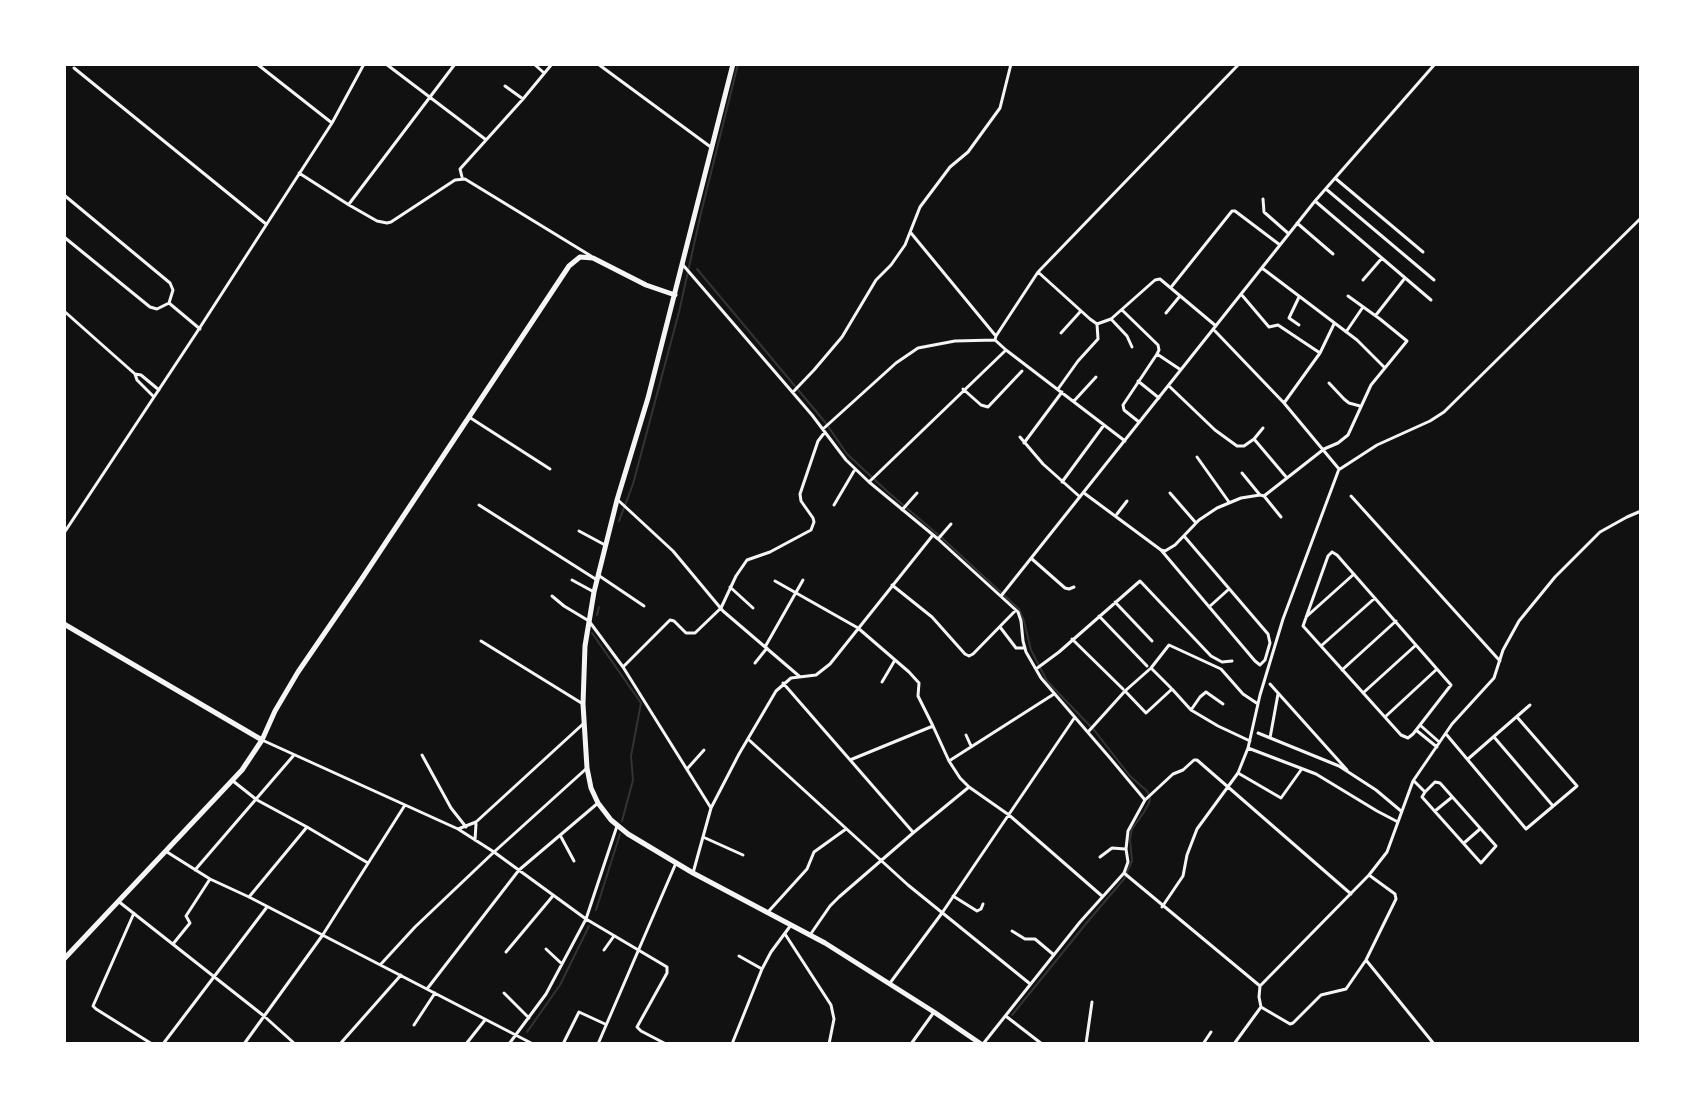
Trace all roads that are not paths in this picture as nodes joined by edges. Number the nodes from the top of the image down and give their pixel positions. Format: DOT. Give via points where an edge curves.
graph roads {
  1 [pos="257,64"];
  2 [pos="364,64"];
  3 [pos="386,64"];
  4 [pos="455,64"];
  5 [pos="534,64"];
  6 [pos="552,64"];
  7 [pos="598,64"];
  8 [pos="733,64"];
  9 [pos="1011,64"];
  10 [pos="1239,64"];
  11 [pos="1435,64"];
  12 [pos="74,68"];
  13 [pos="544,72"];
  14 [pos="505,86"];
  15 [pos="430,98"];
  16 [pos="523,99"];
  17 [pos="332,123"];
  18 [pos="486,140"];
  19 [pos="712,148"];
  20 [pos="299,173"];
  21 [pos="464,178"];
  22 [pos="1335,178"];
  23 [pos="1326,189"];
  24 [pos="64,195"];
  25 [pos="1263,199"];
  26 [pos="1315,201"];
  27 [pos="349,205"];
  28 [pos="1641,218"];
  29 [pos="1297,223"];
  30 [pos="266,224"];
  31 [pos="911,233"];
  32 [pos="1289,234"];
  33 [pos="64,237"];
  34 [pos="1280,245"];
  35 [pos="1423,252"];
  36 [pos="1333,254"];
  37 [pos="593,258"];
  38 [pos="1382,258"];
  39 [pos="685,266"];
  40 [pos="1262,268"];
  41 [pos="1038,272"];
  42 [pos="1405,278"];
  43 [pos="1363,280"];
  44 [pos="1434,280"];
  45 [pos="1171,288"];
  46 [pos="1241,294"];
  47 [pos="675,295"];
  48 [pos="1180,296"];
  49 [pos="1348,296"];
  50 [pos="1299,297"];
  51 [pos="1431,300"];
  52 [pos="169,303"];
  53 [pos="1363,307"];
  54 [pos="1122,310"];
  55 [pos="64,311"];
  56 [pos="1081,311"];
  57 [pos="1166,313"];
  58 [pos="1376,315"];
  59 [pos="1289,318"];
  60 [pos="1111,319"];
  61 [pos="1097,324"];
  62 [pos="1334,324"];
  63 [pos="1299,325"];
  64 [pos="1215,328"];
  65 [pos="1284,328"];
  66 [pos="200,329"];
  67 [pos="1346,332"];
  68 [pos="1061,333"];
  69 [pos="996,338"];
  70 [pos="1132,347"];
  71 [pos="1006,350"];
  72 [pos="1320,353"];
  73 [pos="1157,354"];
  74 [pos="1385,368"];
  75 [pos="1181,370"];
  76 [pos="1022,371"];
  77 [pos="135,374"];
  78 [pos="1096,377"];
  79 [pos="1138,381"];
  80 [pos="1329,383"];
  81 [pos="1169,386"];
  82 [pos="963,389"];
  83 [pos="159,390"];
  84 [pos="795,390"];
  85 [pos="1060,390"];
  86 [pos="154,397"];
  87 [pos="1159,398"];
  88 [pos="1074,402"];
  89 [pos="1284,403"];
  90 [pos="1360,406"];
  91 [pos="468,417"];
  92 [pos="1139,422"];
  93 [pos="1104,425"];
  94 [pos="826,428"];
  95 [pos="1263,428"];
  96 [pos="1020,437"];
  97 [pos="1254,439"];
  98 [pos="1125,441"];
  99 [pos="1024,443"];
  100 [pos="1324,449"];
  101 [pos="1197,457"];
  102 [pos="550,469"];
  103 [pos="855,469"];
  104 [pos="1339,469"];
  105 [pos="1242,473"];
  106 [pos="1287,478"];
  107 [pos="872,479"];
  108 [pos="1062,482"];
  109 [pos="917,493"];
  110 [pos="1170,493"];
  111 [pos="1082,495"];
  112 [pos="1262,496"];
  113 [pos="1351,496"];
  114 [pos="1127,501"];
  115 [pos="1229,502"];
  116 [pos="622,504"];
  117 [pos="479,505"];
  118 [pos="834,505"];
  119 [pos="905,507"];
  120 [pos="1641,511"];
  121 [pos="1116,515"];
  122 [pos="1281,517"];
  123 [pos="1196,523"];
  124 [pos="951,524"];
  125 [pos="579,531"];
  126 [pos="64,533"];
  127 [pos="1184,536"];
  128 [pos="938,537"];
  129 [pos="605,545"];
  130 [pos="1161,550"];
  131 [pos="1031,558"];
  132 [pos="1354,574"];
  133 [pos="597,578"];
  134 [pos="572,580"];
  135 [pos="803,580"];
  136 [pos="775,581"];
  137 [pos="892,585"];
  138 [pos="730,587"];
  139 [pos="1074,587"];
  140 [pos="1229,589"];
  141 [pos="594,592"];
  142 [pos="796,594"];
  143 [pos="1002,594"];
  144 [pos="552,596"];
  145 [pos="1375,598"];
  146 [pos="1115,602"];
  147 [pos="644,606"];
  148 [pos="1209,607"];
  149 [pos="721,608"];
  150 [pos="753,608"];
  151 [pos="1016,610"];
  152 [pos="1099,616"];
  153 [pos="1306,618"];
  154 [pos="589,621"];
  155 [pos="1396,621"];
  156 [pos="64,624"];
  157 [pos="1000,627"];
  158 [pos="858,628"];
  159 [pos="1072,639"];
  160 [pos="481,641"];
  161 [pos="1152,641"];
  162 [pos="1416,645"];
  163 [pos="1321,646"];
  164 [pos="766,648"];
  165 [pos="1025,648"];
  166 [pos="895,660"];
  167 [pos="1232,661"];
  168 [pos="1500,661"];
  169 [pos="755,663"];
  170 [pos="623,667"];
  171 [pos="1149,667"];
  172 [pos="1036,669"];
  173 [pos="1437,669"];
  174 [pos="1342,670"];
  175 [pos="799,676"];
  176 [pos="882,682"];
  177 [pos="783,683"];
  178 [pos="1270,684"];
  179 [pos="1172,689"];
  180 [pos="1124,690"];
  181 [pos="1278,693"];
  182 [pos="1363,693"];
  183 [pos="1054,694"];
  184 [pos="583,704"];
  185 [pos="1223,704"];
  186 [pos="1258,704"];
  187 [pos="1530,705"];
  188 [pos="1191,710"];
  189 [pos="1075,717"];
  190 [pos="1385,717"];
  191 [pos="1517,717"];
  192 [pos="585,722"];
  193 [pos="1420,725"];
  194 [pos="933,726"];
  195 [pos="1091,729"];
  196 [pos="1416,730"];
  197 [pos="1258,733"];
  198 [pos="1446,734"];
  199 [pos="966,735"];
  200 [pos="1494,737"];
  201 [pos="1270,738"];
  202 [pos="748,739"];
  203 [pos="262,740"];
  204 [pos="1250,741"];
  205 [pos="1438,744"];
  206 [pos="971,747"];
  207 [pos="1248,748"];
  208 [pos="704,750"];
  209 [pos="294,755"];
  210 [pos="422,755"];
  211 [pos="1468,759"];
  212 [pos="850,760"];
  213 [pos="949,761"];
  214 [pos="587,768"];
  215 [pos="687,769"];
  216 [pos="1302,769"];
  217 [pos="1238,773"];
  218 [pos="1350,773"];
  219 [pos="233,781"];
  220 [pos="1413,781"];
  221 [pos="1229,786"];
  222 [pos="969,787"];
  223 [pos="1425,792"];
  224 [pos="1452,797"];
  225 [pos="257,800"];
  226 [pos="1145,800"];
  227 [pos="598,803"];
  228 [pos="405,805"];
  229 [pos="1553,806"];
  230 [pos="711,808"];
  231 [pos="1401,811"];
  232 [pos="1435,811"];
  233 [pos="1009,815"];
  234 [pos="476,822"];
  235 [pos="1398,822"];
  236 [pos="617,826"];
  237 [pos="307,827"];
  238 [pos="466,827"];
  239 [pos="458,829"];
  240 [pos="846,829"];
  241 [pos="1480,829"];
  242 [pos="913,833"];
  243 [pos="560,835"];
  244 [pos="703,837"];
  245 [pos="475,840"];
  246 [pos="1464,843"];
  247 [pos="1126,849"];
  248 [pos="167,852"];
  249 [pos="494,852"];
  250 [pos="743,855"];
  251 [pos="1100,857"];
  252 [pos="880,860"];
  253 [pos="574,861"];
  254 [pos="368,863"];
  255 [pos="676,863"];
  256 [pos="195,870"];
  257 [pos="519,870"];
  258 [pos="693,873"];
  259 [pos="1126,875"];
  260 [pos="1369,875"];
  261 [pos="210,879"];
  262 [pos="1351,894"];
  263 [pos="553,896"];
  264 [pos="953,896"];
  265 [pos="249,897"];
  266 [pos="1103,897"];
  267 [pos="118,901"];
  268 [pos="983,904"];
  269 [pos="267,907"];
  270 [pos="1162,907"];
  271 [pos="768,912"];
  272 [pos="134,913"];
  273 [pos="942,913"];
  274 [pos="587,920"];
  275 [pos="791,925"];
  276 [pos="1012,931"];
  277 [pos="784,933"];
  278 [pos="810,935"];
  279 [pos="322,936"];
  280 [pos="614,936"];
  281 [pos="173,944"];
  282 [pos="546,949"];
  283 [pos="604,950"];
  284 [pos="637,950"];
  285 [pos="506,952"];
  286 [pos="1054,955"];
  287 [pos="739,956"];
  288 [pos="64,959"];
  289 [pos="1366,960"];
  290 [pos="562,964"];
  291 [pos="380,965"];
  292 [pos="762,969"];
  293 [pos="401,975"];
  294 [pos="214,977"];
  295 [pos="890,983"];
  296 [pos="1030,984"];
  297 [pos="1260,986"];
  298 [pos="427,989"];
  299 [pos="435,993"];
  300 [pos="504,993"];
  301 [pos="1092,1002"];
  302 [pos="1261,1007"];
  303 [pos="934,1012"];
  304 [pos="264,1016"];
  305 [pos="1006,1016"];
  306 [pos="529,1018"];
  307 [pos="485,1020"];
  308 [pos="414,1025"];
  309 [pos="606,1025"];
  310 [pos="1211,1032"];
  311 [pos="519,1036"];
  312 [pos="152,1044"];
  313 [pos="163,1044"];
  314 [pos="244,1044"];
  315 [pos="295,1044"];
  316 [pos="340,1044"];
  317 [pos="466,1044"];
  318 [pos="509,1044"];
  319 [pos="533,1044"];
  320 [pos="563,1044"];
  321 [pos="598,1044"];
  322 [pos="666,1044"];
  323 [pos="732,1044"];
  324 [pos="829,1044"];
  325 [pos="911,1044"];
  326 [pos="982,1044"];
  327 [pos="1042,1044"];
  328 [pos="1086,1044"];
  329 [pos="1203,1044"];
  330 [pos="1234,1044"];
  331 [pos="1434,1044"];
  1 -- 17 [label="street"];
  2 -- 17 [label="street"];
  3 -- 15 [label="street"];
  4 -- 15 [label="street"];
  5 -- 13 [label="street"];
  6 -- 13 [label="street"];
  7 -- 19 [label="street"];
  8 -- 19 [label="main road"];
  9 -- 31 [label="street" via="1000,108 920,207"];
  10 -- 41 [label="street"];
  11 -- 22 [label="street"];
  12 -- 30 [label="street"];
  13 -- 16 [label="street"];
  14 -- 16 [label="street"];
  15 -- 18 [label="street"];
  15 -- 27 [label="street"];
  16 -- 18 [label="street"];
  17 -- 20 [label="street"];
  18 -- 21 [label="street" via="460,169"];
  19 -- 39 [label="main road"];
  20 -- 27 [label="street"];
  20 -- 30 [label="street"];
  21 -- 27 [label="street" via="391,222 377,221"];
  21 -- 37 [label="street"];
  22 -- 23 [label="street"];
  22 -- 35 [label="street"];
  23 -- 26 [label="street"];
  23 -- 44 [label="street"];
  24 -- 52 [label="street" via="170,283"];
  25 -- 32 [label="street" via="1268,218"];
  26 -- 29 [label="street"];
  26 -- 38 [label="street"];
  28 -- 104 [label="street" via="1444,412"];
  29 -- 32 [label="street"];
  29 -- 36 [label="street"];
  30 -- 66 [label="street"];
  31 -- 69 [label="street"];
  31 -- 84 [label="street" via="842,337"];
  32 -- 34 [label="street"];
  33 -- 52 [label="street" via="150,307"];
  34 -- 40 [label="street"];
  34 -- 45 [label="street" via="1232,211"];
  37 -- 47 [label="main road"];
  37 -- 91 [label="main road" via="580,257 564,271"];
  38 -- 42 [label="street"];
  38 -- 43 [label="street"];
  39 -- 47 [label="main road"];
  39 -- 84 [label="street"];
  40 -- 46 [label="street"];
  40 -- 50 [label="street"];
  41 -- 56 [label="street"];
  41 -- 69 [label="street"];
  42 -- 51 [label="street"];
  42 -- 58 [label="street"];
  45 -- 48 [label="street"];
  45 -- 54 [label="street" via="1158,279"];
  46 -- 64 [label="street"];
  46 -- 65 [label="street" via="1269,327"];
  47 -- 116 [label="main road"];
  48 -- 57 [label="street"];
  48 -- 64 [label="street"];
  49 -- 53 [label="street"];
  50 -- 59 [label="street"];
  50 -- 62 [label="street"];
  52 -- 66 [label="street"];
  53 -- 58 [label="street"];
  53 -- 67 [label="street"];
  54 -- 60 [label="street"];
  54 -- 73 [label="street" via="1158,345"];
  55 -- 77 [label="street"];
  56 -- 61 [label="street"];
  56 -- 68 [label="street"];
  58 -- 74 [label="street" via="1407,341"];
  59 -- 63 [label="street"];
  59 -- 65 [label="street"];
  60 -- 61 [label="street"];
  60 -- 70 [label="street"];
  61 -- 85 [label="street" via="1098,339"];
  62 -- 67 [label="street"];
  62 -- 72 [label="street"];
  64 -- 75 [label="street"];
  64 -- 89 [label="street"];
  65 -- 72 [label="street"];
  66 -- 83 [label="street"];
  67 -- 74 [label="street"];
  69 -- 71 [label="street"];
  69 -- 94 [label="street" via="918,348"];
  71 -- 82 [label="street"];
  71 -- 85 [label="street"];
  72 -- 89 [label="street"];
  73 -- 75 [label="street"];
  73 -- 79 [label="street"];
  74 -- 90 [label="street"];
  75 -- 81 [label="street"];
  76 -- 82 [label="street" via="988,407"];
  77 -- 83 [label="street"];
  77 -- 86 [label="street"];
  78 -- 88 [label="street"];
  79 -- 87 [label="street"];
  79 -- 92 [label="street" via="1123,405"];
  80 -- 90 [label="street" via="1349,403"];
  81 -- 87 [label="street"];
  81 -- 97 [label="street" via="1237,446"];
  82 -- 107 [label="street"];
  83 -- 86 [label="street"];
  84 -- 94 [label="street"];
  85 -- 88 [label="street"];
  85 -- 99 [label="street"];
  86 -- 126 [label="street"];
  87 -- 92 [label="street"];
  88 -- 93 [label="street"];
  89 -- 100 [label="street"];
  90 -- 100 [label="street" via="1348,435"];
  91 -- 102 [label="street"];
  91 -- 203 [label="main road" via="298,672"];
  92 -- 98 [label="street"];
  93 -- 98 [label="street"];
  93 -- 108 [label="street"];
  94 -- 103 [label="street"];
  94 -- 138 [label="street" via="800,494 813,518 811,530 747,560"];
  95 -- 97 [label="street"];
  96 -- 99 [label="street"];
  97 -- 106 [label="street"];
  98 -- 111 [label="street"];
  99 -- 108 [label="street"];
  100 -- 104 [label="street"];
  100 -- 106 [label="street"];
  101 -- 115 [label="street"];
  103 -- 107 [label="street"];
  103 -- 118 [label="street"];
  104 -- 186 [label="street" via="1283,619"];
  105 -- 112 [label="street"];
  106 -- 112 [label="street"];
  107 -- 119 [label="street"];
  108 -- 111 [label="street"];
  109 -- 119 [label="street"];
  110 -- 123 [label="street"];
  111 -- 121 [label="street"];
  111 -- 131 [label="street"];
  112 -- 115 [label="street"];
  112 -- 122 [label="street"];
  113 -- 168 [label="street"];
  114 -- 121 [label="street"];
  115 -- 123 [label="street"];
  116 -- 129 [label="main road"];
  116 -- 149 [label="street" via="673,551"];
  117 -- 133 [label="street"];
  119 -- 128 [label="street"];
  120 -- 168 [label="street" via="1600,532 1555,577 1519,621"];
  121 -- 130 [label="street"];
  123 -- 127 [label="street"];
  124 -- 128 [label="street"];
  125 -- 129 [label="street"];
  127 -- 130 [label="street"];
  127 -- 140 [label="street"];
  128 -- 137 [label="street"];
  128 -- 143 [label="street"];
  129 -- 133 [label="main road"];
  130 -- 148 [label="street"];
  131 -- 139 [label="street" via="1065,588"];
  131 -- 143 [label="street"];
  132 -- 145 [label="street"];
  132 -- 153 [label="street"];
  132 -- 153 [label="street" via="1330,553"];
  133 -- 141 [label="main road"];
  133 -- 147 [label="street"];
  134 -- 141 [label="street"];
  135 -- 142 [label="street"];
  136 -- 142 [label="street"];
  137 -- 157 [label="street" via="932,617 967,656"];
  137 -- 158 [label="street"];
  138 -- 149 [label="street"];
  138 -- 150 [label="street"];
  140 -- 148 [label="street"];
  140 -- 148 [label="street" via="1270,637 1260,665"];
  141 -- 154 [label="main road"];
  142 -- 158 [label="street"];
  142 -- 164 [label="street"];
  143 -- 151 [label="street"];
  144 -- 154 [label="street"];
  145 -- 155 [label="street"];
  145 -- 163 [label="street"];
  146 -- 152 [label="street"];
  146 -- 161 [label="street"];
  146 -- 167 [label="street" via="1140,581 1211,656"];
  149 -- 164 [label="street"];
  149 -- 170 [label="street" via="692,635 670,620"];
  151 -- 157 [label="street"];
  151 -- 165 [label="street"];
  152 -- 159 [label="street"];
  152 -- 171 [label="street"];
  153 -- 163 [label="street" via="1303,626"];
  154 -- 170 [label="street"];
  154 -- 184 [label="main road"];
  155 -- 162 [label="street"];
  155 -- 174 [label="street"];
  156 -- 203 [label="main road"];
  157 -- 165 [label="street" via="1016,648"];
  158 -- 166 [label="street"];
  158 -- 175 [label="street" via="823,672"];
  159 -- 172 [label="street"];
  159 -- 180 [label="street"];
  160 -- 184 [label="street"];
  162 -- 173 [label="street"];
  162 -- 182 [label="street"];
  163 -- 174 [label="street"];
  164 -- 169 [label="street"];
  164 -- 175 [label="street"];
  165 -- 172 [label="street"];
  166 -- 176 [label="street"];
  166 -- 194 [label="street" via="919,683 918,696"];
  168 -- 198 [label="street" via="1494,678"];
  170 -- 215 [label="street"];
  171 -- 179 [label="street"];
  171 -- 180 [label="street"];
  171 -- 186 [label="street" via="1171,645 1221,669"];
  172 -- 183 [label="street"];
  173 -- 190 [label="street"];
  173 -- 193 [label="street" via="1451,685"];
  174 -- 182 [label="street"];
  175 -- 177 [label="street"];
  177 -- 202 [label="street"];
  177 -- 212 [label="street"];
  178 -- 181 [label="street"];
  179 -- 180 [label="street" via="1146,713"];
  179 -- 188 [label="street"];
  180 -- 195 [label="street"];
  181 -- 201 [label="street"];
  181 -- 218 [label="street"];
  182 -- 190 [label="street"];
  183 -- 189 [label="street"];
  183 -- 206 [label="street"];
  184 -- 192 [label="main road"];
  185 -- 188 [label="street" via="1206,692"];
  186 -- 204 [label="street"];
  187 -- 191 [label="street"];
  188 -- 204 [label="street"];
  189 -- 195 [label="street"];
  189 -- 233 [label="street"];
  190 -- 196 [label="street" via="1405,738"];
  191 -- 200 [label="street"];
  191 -- 229 [label="street" via="1577,786"];
  192 -- 214 [label="main road"];
  192 -- 234 [label="street"];
  193 -- 196 [label="street"];
  193 -- 205 [label="street"];
  194 -- 212 [label="street"];
  194 -- 213 [label="street"];
  195 -- 226 [label="street"];
  196 -- 205 [label="street"];
  197 -- 201 [label="street"];
  198 -- 205 [label="street"];
  198 -- 211 [label="street"];
  199 -- 206 [label="street"];
  200 -- 211 [label="street"];
  200 -- 229 [label="street"];
  201 -- 218 [label="street"];
  202 -- 230 [label="street"];
  202 -- 240 [label="street"];
  203 -- 209 [label="street"];
  203 -- 219 [label="main road"];
  204 -- 207 [label="street"];
  205 -- 220 [label="street"];
  206 -- 213 [label="street"];
  207 -- 216 [label="street"];
  207 -- 217 [label="street"];
  208 -- 215 [label="street"];
  209 -- 225 [label="street"];
  209 -- 228 [label="street"];
  210 -- 238 [label="street"];
  211 -- 229 [label="street" via="1526,828"];
  212 -- 242 [label="street"];
  213 -- 222 [label="street"];
  214 -- 227 [label="main road"];
  214 -- 249 [label="street"];
  215 -- 230 [label="street"];
  216 -- 217 [label="street" via="1281,798"];
  216 -- 235 [label="street"];
  217 -- 221 [label="street"];
  218 -- 231 [label="street"];
  219 -- 225 [label="street"];
  219 -- 248 [label="main road"];
  220 -- 223 [label="street"];
  220 -- 231 [label="street"];
  221 -- 226 [label="street" via="1195,760"];
  221 -- 262 [label="street"];
  221 -- 270 [label="street" via="1197,829 1183,876"];
  222 -- 233 [label="street"];
  222 -- 242 [label="street"];
  223 -- 224 [label="street" via="1438,782"];
  223 -- 232 [label="street" via="1422,797"];
  224 -- 232 [label="street"];
  224 -- 241 [label="street"];
  225 -- 237 [label="street"];
  225 -- 256 [label="street"];
  226 -- 247 [label="street" via="1128,831"];
  227 -- 236 [label="main road"];
  227 -- 243 [label="street"];
  228 -- 239 [label="street"];
  228 -- 254 [label="street"];
  230 -- 244 [label="street"];
  231 -- 235 [label="street"];
  232 -- 246 [label="street"];
  233 -- 264 [label="street"];
  233 -- 266 [label="street"];
  234 -- 238 [label="street"];
  234 -- 245 [label="street"];
  235 -- 260 [label="street" via="1387,852"];
  236 -- 255 [label="main road"];
  236 -- 274 [label="street"];
  237 -- 254 [label="street"];
  237 -- 265 [label="street"];
  238 -- 239 [label="street"];
  239 -- 245 [label="street"];
  240 -- 252 [label="street"];
  240 -- 271 [label="street" via="814,852 807,869"];
  241 -- 246 [label="street"];
  241 -- 246 [label="street" via="1496,846 1481,863"];
  242 -- 252 [label="street"];
  243 -- 253 [label="street"];
  243 -- 257 [label="street"];
  244 -- 250 [label="street"];
  244 -- 258 [label="street"];
  245 -- 249 [label="street"];
  247 -- 251 [label="street" via="1112,848"];
  247 -- 259 [label="street"];
  248 -- 256 [label="street"];
  248 -- 267 [label="main road"];
  249 -- 257 [label="street"];
  249 -- 291 [label="street"];
  252 -- 273 [label="street"];
  252 -- 278 [label="street" via="830,906"];
  254 -- 279 [label="street"];
  255 -- 258 [label="main road"];
  255 -- 284 [label="street"];
  256 -- 261 [label="street"];
  257 -- 263 [label="street"];
  257 -- 298 [label="street"];
  258 -- 271 [label="main road"];
  259 -- 266 [label="street"];
  259 -- 270 [label="street"];
  260 -- 262 [label="street"];
  260 -- 289 [label="street" via="1396,897"];
  261 -- 265 [label="street"];
  261 -- 281 [label="street" via="186,916 190,923"];
  262 -- 297 [label="street"];
  263 -- 274 [label="street"];
  263 -- 285 [label="street"];
  264 -- 268 [label="street" via="978,911"];
  264 -- 273 [label="street"];
  265 -- 269 [label="street"];
  266 -- 286 [label="street"];
  267 -- 272 [label="street"];
  267 -- 288 [label="main road"];
  269 -- 279 [label="street"];
  269 -- 294 [label="street"];
  270 -- 297 [label="street"];
  271 -- 275 [label="main road"];
  272 -- 281 [label="street"];
  272 -- 312 [label="street" via="93,1006"];
  273 -- 295 [label="street"];
  273 -- 296 [label="street"];
  274 -- 280 [label="street"];
  274 -- 290 [label="street"];
  275 -- 277 [label="street"];
  275 -- 278 [label="main road"];
  276 -- 286 [label="street" via="1035,939"];
  277 -- 292 [label="street"];
  277 -- 324 [label="street" via="831,1005"];
  278 -- 295 [label="main road"];
  279 -- 291 [label="street"];
  279 -- 304 [label="street"];
  280 -- 283 [label="street"];
  280 -- 284 [label="street"];
  281 -- 294 [label="street"];
  282 -- 290 [label="street"];
  284 -- 309 [label="street"];
  284 -- 322 [label="street" via="667,967 637,1027"];
  286 -- 296 [label="street"];
  287 -- 292 [label="street"];
  289 -- 302 [label="street" via="1346,989 1321,995 1293,1023"];
  289 -- 331 [label="street"];
  290 -- 306 [label="street"];
  291 -- 293 [label="street"];
  292 -- 323 [label="street"];
  293 -- 298 [label="street"];
  293 -- 316 [label="street"];
  294 -- 304 [label="street"];
  294 -- 313 [label="street"];
  295 -- 303 [label="main road"];
  296 -- 305 [label="street"];
  297 -- 302 [label="street"];
  298 -- 299 [label="street"];
  299 -- 307 [label="street"];
  299 -- 308 [label="street"];
  300 -- 306 [label="street"];
  301 -- 328 [label="street"];
  302 -- 330 [label="street"];
  303 -- 325 [label="street"];
  303 -- 326 [label="main road"];
  304 -- 314 [label="street"];
  304 -- 315 [label="street"];
  305 -- 326 [label="street"];
  305 -- 327 [label="street"];
  306 -- 311 [label="street"];
  307 -- 311 [label="street"];
  307 -- 317 [label="street"];
  309 -- 320 [label="street" via="579,1012"];
  309 -- 321 [label="street"];
  310 -- 329 [label="street"];
  311 -- 318 [label="street"];
  311 -- 319 [label="street"];
}
